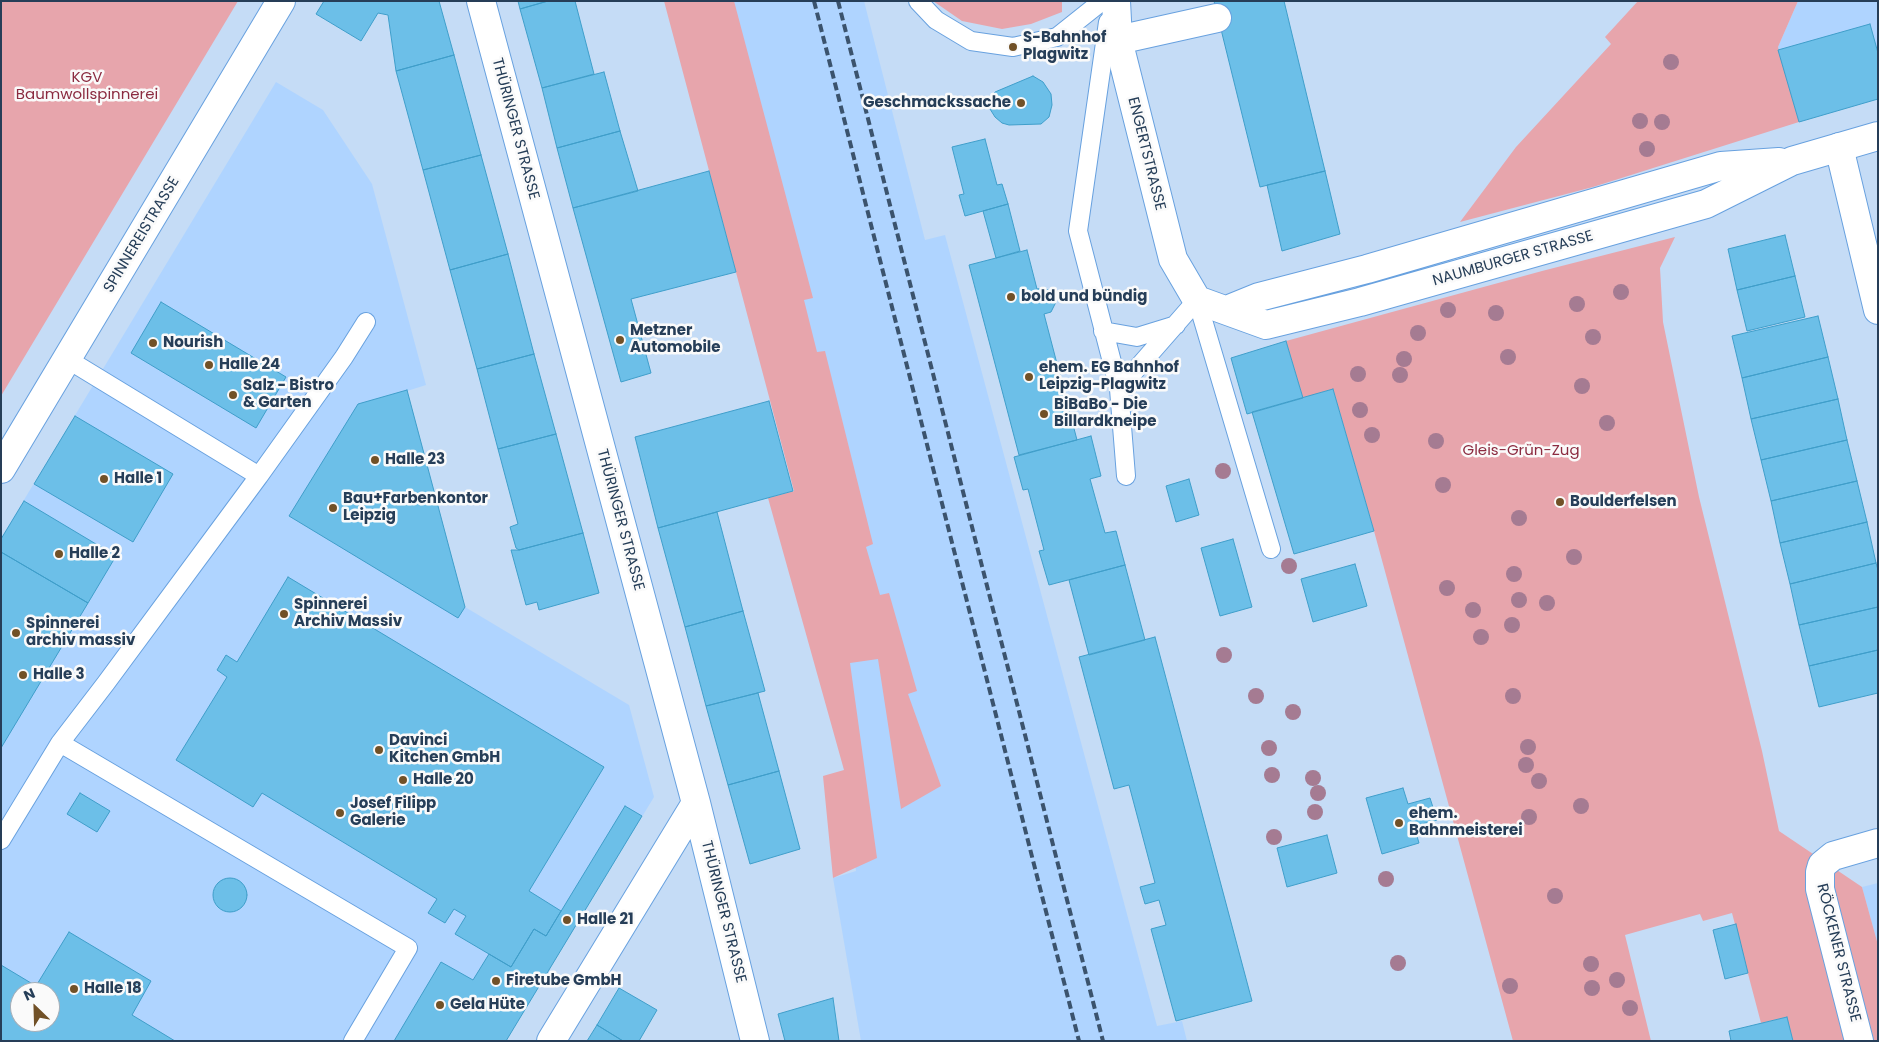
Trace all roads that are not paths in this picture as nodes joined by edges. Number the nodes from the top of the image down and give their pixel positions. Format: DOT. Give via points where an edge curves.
graph roads {
  1 [pos="281,1"];
  2 [pos="481,1"];
  3 [pos="918,1"];
  4 [pos="1099,1"];
  5 [pos="1111,1"];
  6 [pos="1116,1"];
  7 [pos="1218,18"];
  8 [pos="1118,40"];
  9 [pos="1878,136"];
  10 [pos="1839,147"];
  11 [pos="1876,298"];
  12 [pos="1197,300"];
  13 [pos="366,322"];
  14 [pos="1176,325"];
  15 [pos="1104,331"];
  16 [pos="67,359"];
  17 [pos="1118,389"];
  18 [pos="1,469"];
  19 [pos="258,476"];
  20 [pos="1126,476"];
  21 [pos="1271,549"];
  22 [pos="60,743"];
  23 [pos="696,803"];
  24 [pos="1,840"];
  25 [pos="1878,843"];
  26 [pos="353,1041"];
  27 [pos="551,1041"];
  28 [pos="755,1041"];
  29 [pos="1859,1041"];
  1 -- 16 [label="street, SPINNEREISTRASSE"];
  2 -- 23 [label="street, THÜRINGER STRASSE"];
  3 -- 4 [label="lane" via="936,20 971,41 1013,47 1057,37"];
  5 -- 15 [label="lane" via="1078,231"];
  6 -- 8 [label="street, ENGERTSTRASSE"];
  7 -- 8 [label="street"];
  8 -- 12 [label="street, ENGERTSTRASSE" via="1174,259"];
  9 -- 10 [label="street"];
  10 -- 11 [label="street"];
  10 -- 12 [label="street" via="1792,161 1721,166 1367,269 1259,297 1227,310"];
  12 -- 14 [label="lane"];
  12 -- 21 [label="lane"];
  13 -- 19 [label="lane"];
  14 -- 15 [label="lane" via="1137,337"];
  14 -- 17 [label="lane"];
  15 -- 17 [label="lane"];
  16 -- 18 [label="street, SPINNEREISTRASSE"];
  16 -- 19 [label="lane"];
  17 -- 20 [label="lane"];
  19 -- 22 [label="lane"];
  22 -- 24 [label="lane"];
  22 -- 26 [label="lane" via="408,948"];
  23 -- 27 [label="street"];
  23 -- 28 [label="street, THÜRINGER STRASSE"];
  25 -- 29 [label="street, RÖCKENER STRASSE" via="1840,853 1827,860 1820,872 1820,889"];
}
